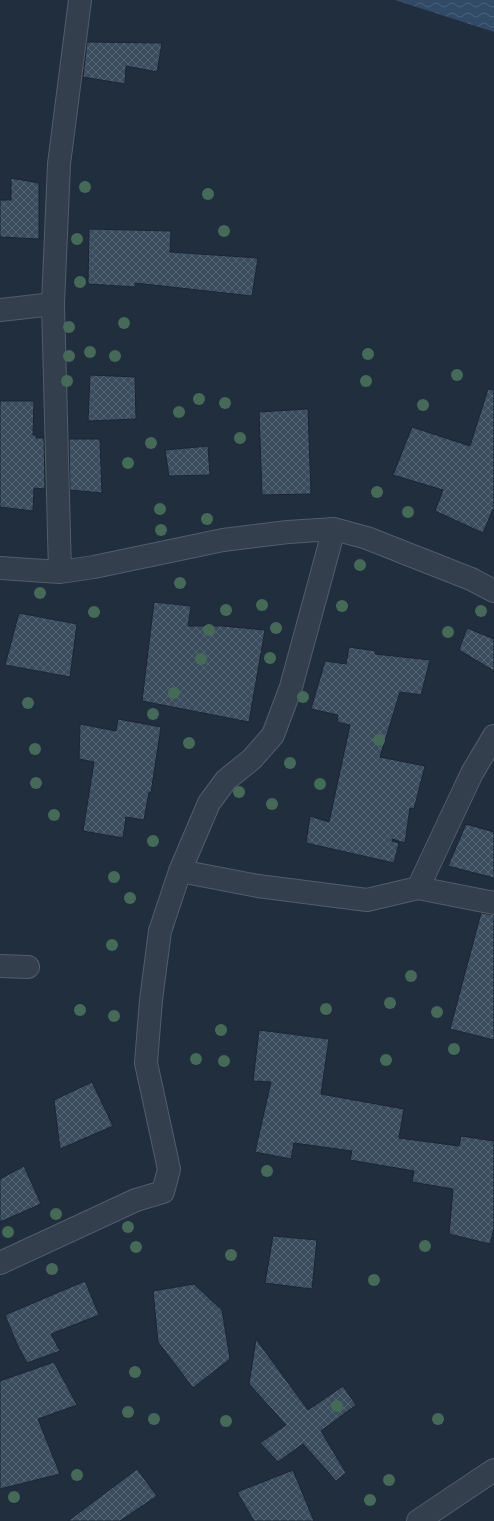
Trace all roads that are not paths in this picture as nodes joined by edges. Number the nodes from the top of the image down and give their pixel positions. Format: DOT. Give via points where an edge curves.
graph roads {
  1 [pos="80,0"];
  2 [pos="53,304"];
  3 [pos="0,310"];
  4 [pos="334,529"];
  5 [pos="0,568"];
  6 [pos="60,572"];
  7 [pos="494,591"];
  8 [pos="494,736"];
  9 [pos="180,871"];
  10 [pos="418,888"];
  11 [pos="494,903"];
  12 [pos="0,966"];
  13 [pos="28,967"];
  14 [pos="0,1263"];
  15 [pos="494,1470"];
  16 [pos="418,1521"];
  1 -- 2 [label="street" via="59,164"];
  2 -- 3 [label="street"];
  2 -- 6 [label="street"];
  4 -- 6 [label="street" via="223,540"];
  4 -- 7 [label="street" via="367,538"];
  4 -- 9 [label="street" via="291,687 273,735 252,760 226,780 209,803"];
  5 -- 6 [label="street"];
  8 -- 10 [label="street" via="472,773"];
  9 -- 10 [label="street" via="258,886 367,900"];
  9 -- 14 [label="street" via="160,931 146,1063 169,1169 163,1192 136,1200"];
  10 -- 11 [label="street"];
  12 -- 13 [label="street"];
  15 -- 16 [label="street"];
}
